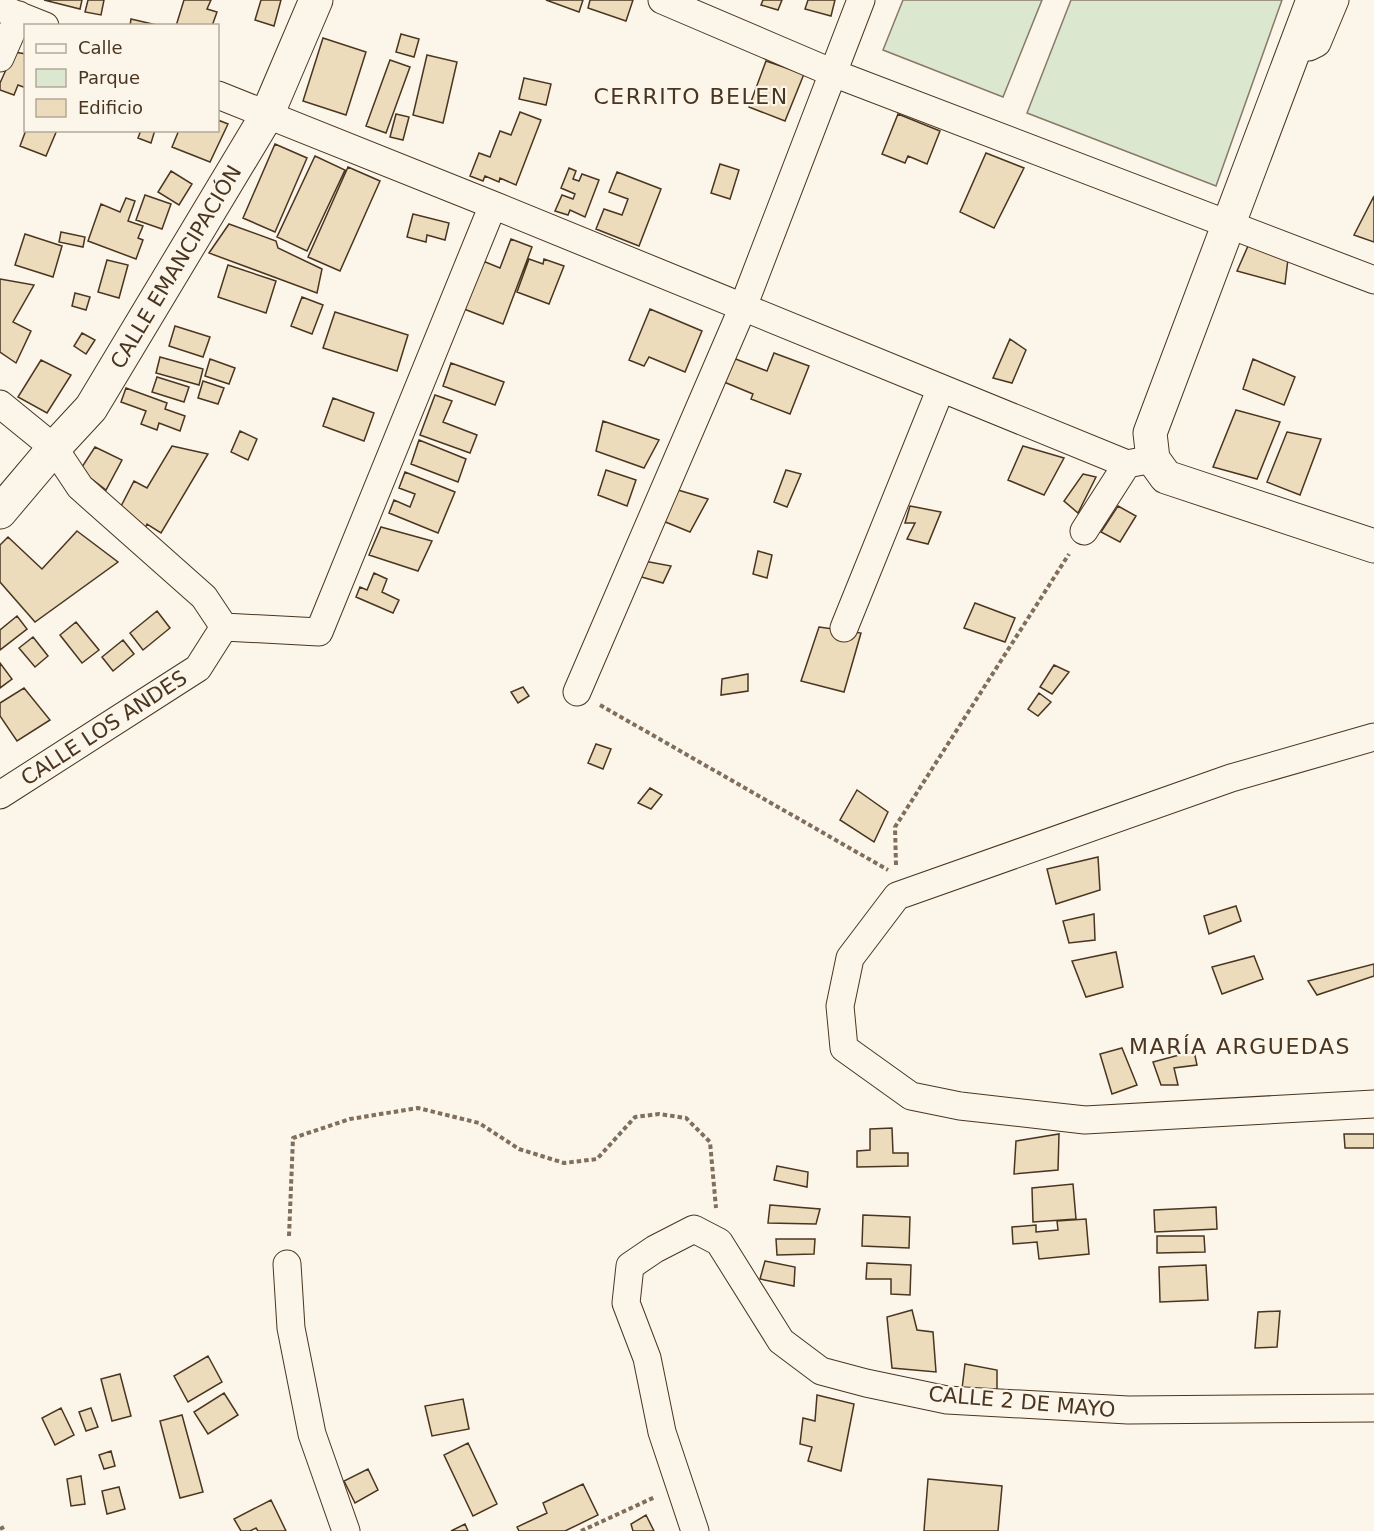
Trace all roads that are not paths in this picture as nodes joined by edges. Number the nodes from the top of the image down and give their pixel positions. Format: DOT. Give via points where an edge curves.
graph roads {
  1 [pos="316,0"];
  2 [pos="662,0"];
  3 [pos="861,0"];
  4 [pos="1313,0"];
  5 [pos="1335,0"];
  6 [pos="10,11"];
  7 [pos="40,24"];
  8 [pos="1297,42"];
  9 [pos="0,58"];
  10 [pos="833,73"];
  11 [pos="219,95"];
  12 [pos="267,115"];
  13 [pos="493,205"];
  14 [pos="1227,225"];
  15 [pos="1374,280"];
  16 [pos="743,307"];
  17 [pos="941,388"];
  18 [pos="0,404"];
  19 [pos="54,448"];
  20 [pos="1140,461"];
  21 [pos="0,512"];
  22 [pos="1084,531"];
  23 [pos="1374,546"];
  24 [pos="224,627"];
  25 [pos="844,628"];
  26 [pos="577,692"];
  27 [pos="1374,737"];
  28 [pos="0,795"];
  29 [pos="1374,1104"];
  30 [pos="287,1264"];
  31 [pos="1374,1408"];
  32 [pos="346,1531"];
  33 [pos="695,1531"];
  1 -- 12 [label="street, CALLE EMANCIPACIÓN"];
  2 -- 10 [label="street"];
  3 -- 10 [label="street"];
  4 -- 8 [label="street"];
  5 -- 8 [label="street" via="1317,43 1309,47"];
  6 -- 7 [label="street"];
  6 -- 9 [label="street"];
  8 -- 14 [label="street"];
  10 -- 14 [label="street"];
  10 -- 16 [label="street"];
  11 -- 12 [label="street"];
  12 -- 13 [label="street"];
  12 -- 19 [label="street, CALLE EMANCIPACIÓN" via="91,408"];
  13 -- 16 [label="street"];
  13 -- 24 [label="street" via="319,633"];
  14 -- 15 [label="street"];
  14 -- 20 [label="street"];
  16 -- 17 [label="street"];
  16 -- 26 [label="street"];
  17 -- 20 [label="street"];
  17 -- 25 [label="street"];
  18 -- 19 [label="street"];
  19 -- 21 [label="street, CALLE EMANCIPACIÓN"];
  19 -- 24 [label="street" via="80,487 204,597"];
  20 -- 22 [label="street"];
  20 -- 23 [label="street" via="1166,477"];
  24 -- 28 [label="street, CALLE LOS ANDES" via="198,668"];
  27 -- 29 [label="street" via="1231,778 897,896 850,958 840,1006 844,1048 911,1096 960,1106 1085,1120"];
  30 -- 32 [label="street" via="291,1328 312,1434"];
  31 -- 33 [label="street, CALLE 2 DE MAYO" via="1128,1410 946,1400 866,1383 821,1371 781,1341 719,1242 694,1229 630,1266 626,1303 647,1358 662,1432"];
}
